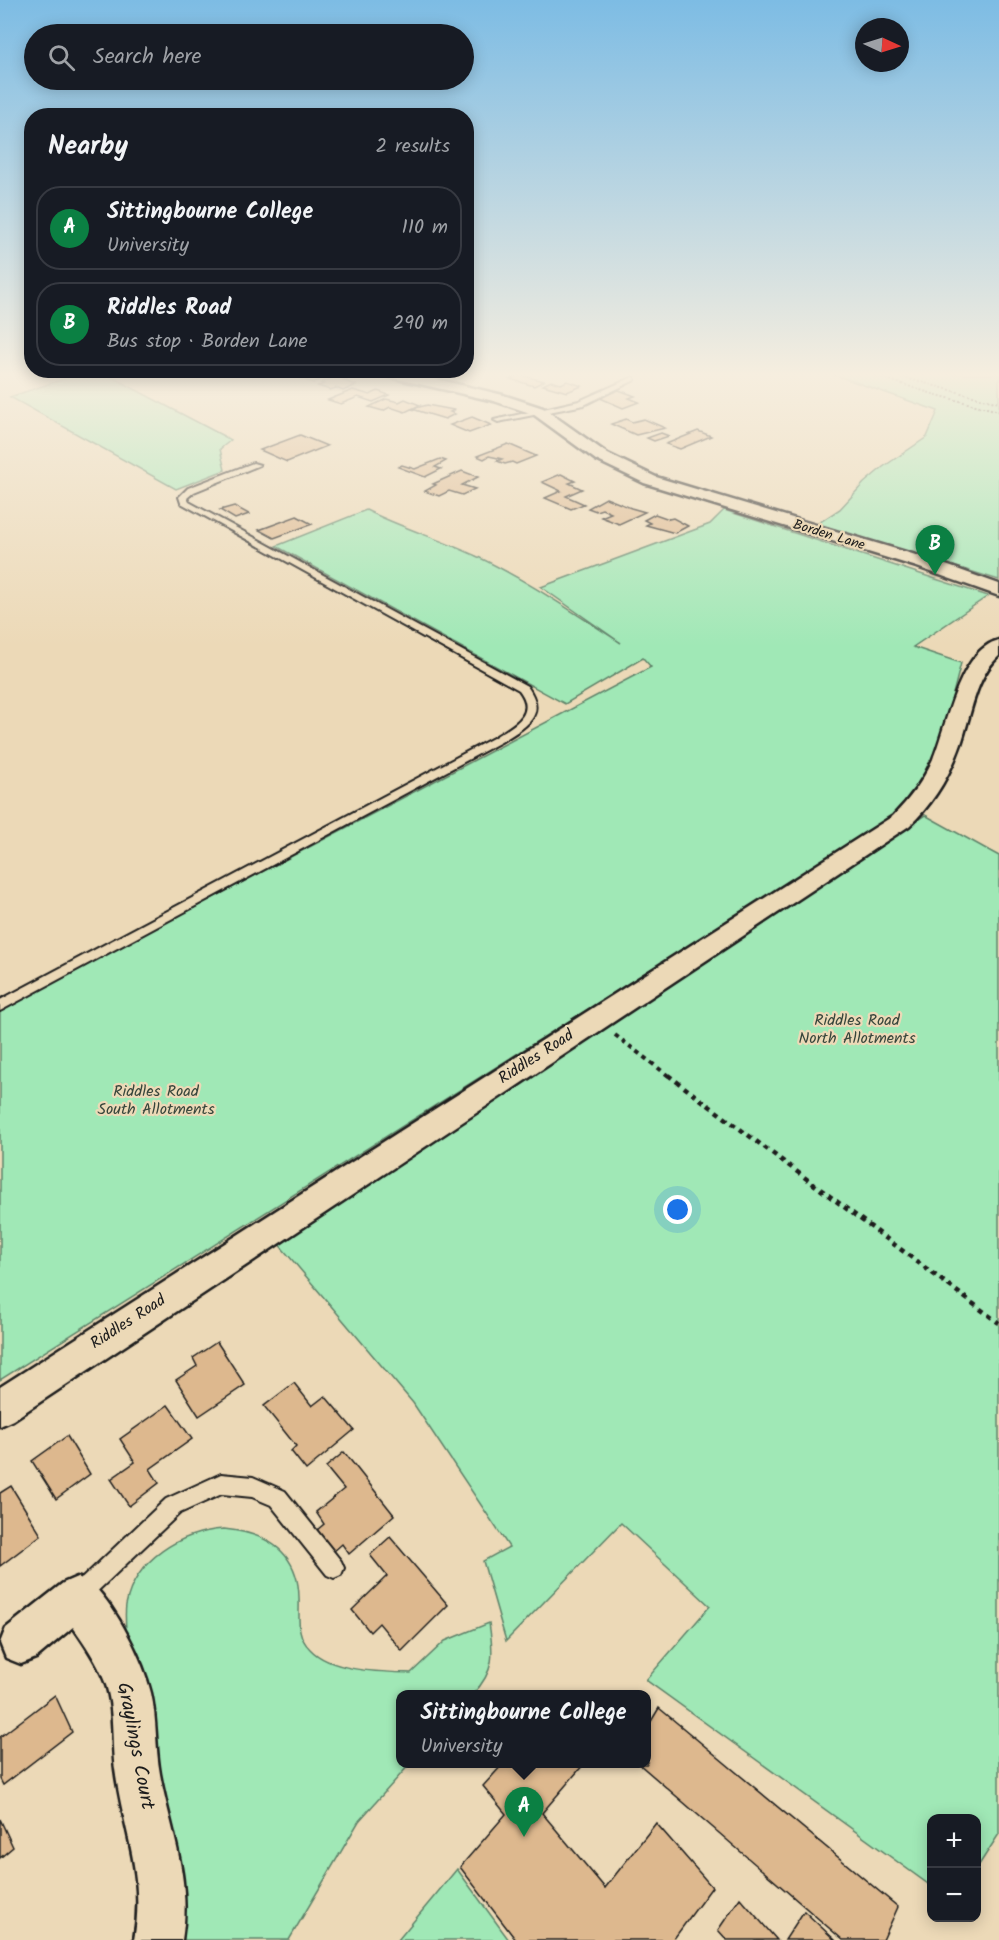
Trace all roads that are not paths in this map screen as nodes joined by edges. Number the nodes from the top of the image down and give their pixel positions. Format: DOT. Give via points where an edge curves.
graph roads {
  1 [pos="256,465"];
  2 [pos="618,465"];
  3 [pos="999,590"];
  4 [pos="999,646"];
  5 [pos="0,1006"];
  6 [pos="0,1408"];
  7 [pos="334,1568"];
  8 [pos="77,1597"];
  9 [pos="21,1643"];
  10 [pos="158,1940"];
  1 -- 5 [label="lane" via="191,490 183,497 185,503 523,688 531,696 532,705 526,721"];
  2 -- 3 [label="street, Borden Lane" via="650,480"];
  4 -- 6 [label="street, Riddles Road" via="976,667 952,739 925,797 901,821"];
  7 -- 8 [label="lane" via="278,1498 253,1487 221,1484 172,1506"];
  8 -- 9 [label="street"];
  8 -- 10 [label="street, Graylings Court" via="94,1619 127,1684 138,1775 162,1869 164,1919"];
}
